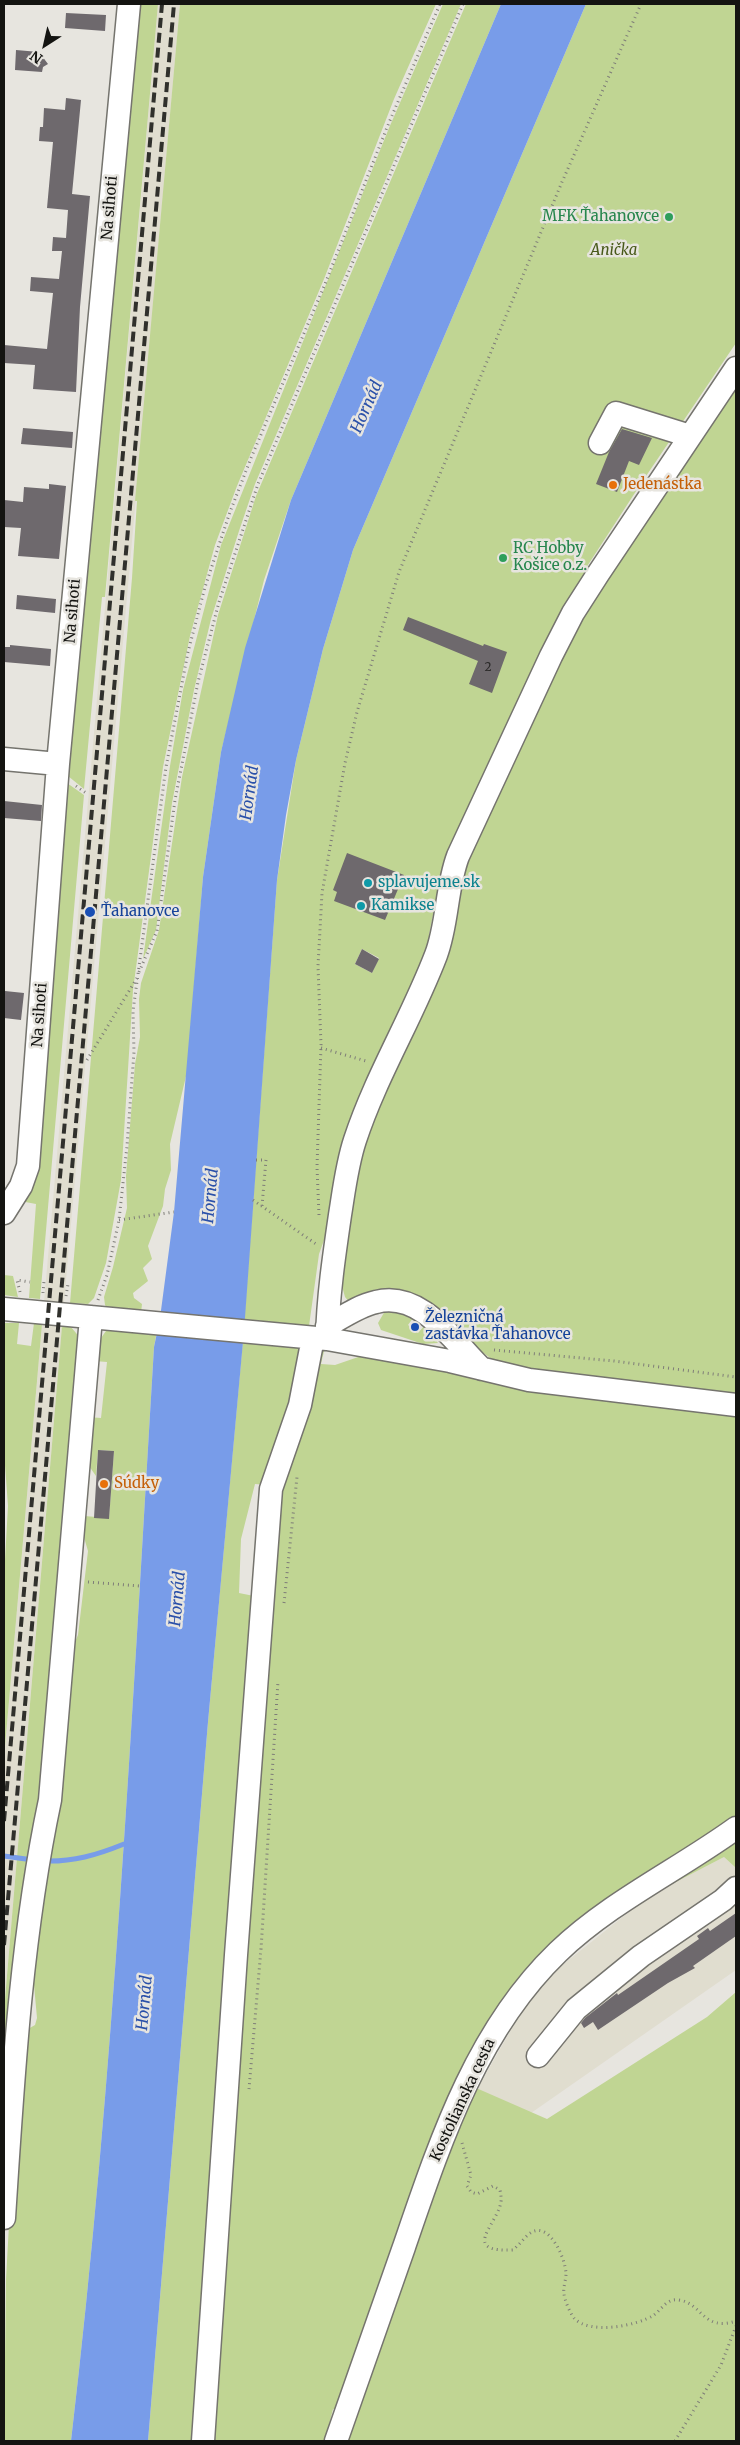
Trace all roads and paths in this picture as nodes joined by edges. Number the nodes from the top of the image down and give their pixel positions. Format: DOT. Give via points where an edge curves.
graph roads {
  1 [pos="129,4"];
  2 [pos="440,4"];
  3 [pos="463,4"];
  4 [pos="641,4"];
  5 [pos="736,368"];
  6 [pos="690,436"];
  7 [pos="600,443"];
  8 [pos="4,759"];
  9 [pos="58,764"];
  10 [pos="80,789"];
  11 [pos="86,794"];
  12 [pos="137,977"];
  13 [pos="321,1048"];
  14 [pos="87,1060"];
  15 [pos="386,1066"];
  16 [pos="256,1160"];
  17 [pos="253,1200"];
  18 [pos="262,1206"];
  19 [pos="4,1212"];
  20 [pos="174,1212"];
  21 [pos="319,1217"];
  22 [pos="119,1220"];
  23 [pos="335,1252"];
  24 [pos="30,1282"];
  25 [pos="12,1305"];
  26 [pos="91,1317"];
  27 [pos="316,1335"];
  28 [pos="459,1345"];
  29 [pos="482,1369"];
  30 [pos="736,1377"];
  31 [pos="736,1405"];
  32 [pos="298,1468"];
  33 [pos="70,1581"];
  34 [pos="140,1586"];
  35 [pos="283,1613"];
  36 [pos="279,1672"];
  37 [pos="736,1828"];
  38 [pos="736,1888"];
  39 [pos="538,2056"];
  40 [pos="248,2095"];
  41 [pos="446,2129"];
  42 [pos="4,2218"];
  43 [pos="736,2321"];
  44 [pos="736,2326"];
  45 [pos="203,2441"];
  46 [pos="336,2441"];
  47 [pos="675,2441"];
  1 -- 9 [label="street, Na sihoti"];
  2 -- 12 [label="path" via="388,124 217,548 188,652 166,767"];
  3 -- 12 [label="path" via="261,476 238,541 198,682 182,758 157,932"];
  4 -- 13 [label="path" via="430,496 399,572 383,623 345,763 322,893 318,966"];
  5 -- 6 [label="street"];
  6 -- 7 [label="street" via="616,413"];
  6 -- 15 [label="street" via="598,574 550,656 450,876 441,940 422,992"];
  8 -- 9 [label="street"];
  9 -- 19 [label="street, Na sihoti" via="28,1166 21,1186"];
  10 -- 11 [label="path"];
  12 -- 14 [label="path"];
  12 -- 22 [label="path" via="133,1011 134,1052"];
  13 -- 15 [label="path"];
  13 -- 21 [label="path" via="317,1167"];
  15 -- 23 [label="street" via="351,1153"];
  16 -- 18 [label="path" via="266,1160"];
  17 -- 18 [label="path"];
  18 -- 23 [label="path" via="317,1244"];
  20 -- 22 [label="path"];
  22 -- 26 [label="path" via="107,1275"];
  23 -- 27 [label="street"];
  24 -- 25 [label="path" via="17,1280"];
  25 -- 26 [label="street" via="47,1313"];
  26 -- 27 [label="street"];
  26 -- 33 [label="street"];
  27 -- 28 [label="street" via="367,1305 394,1300 411,1305 429,1316"];
  27 -- 29 [label="street"];
  27 -- 45 [label="street" via="300,1405 271,1489"];
  28 -- 29 [label="street"];
  28 -- 30 [label="path"];
  29 -- 31 [label="street" via="530,1380"];
  32 -- 35 [label="path"];
  33 -- 34 [label="path"];
  33 -- 42 [label="street" via="50,1800 37,1863 23,1980"];
  36 -- 40 [label="path"];
  37 -- 41 [label="street, Kostolianska cesta" via="620,1904 549,1961 508,2011 489,2041"];
  38 -- 39 [label="street" via="641,1956 576,2009"];
  41 -- 43 [label="path" via="460,2135 471,2175 467,2186 471,2192 477,2194 493,2186 500,2190 500,2208 484,2234 485,2242 490,2248 500,2251 513,2250 530,2233 546,2232 562,2257 566,2273 564,2294 573,2317 583,2324 600,2328 638,2322 674,2300 687,2302 715,2323"];
  41 -- 46 [label="street, Kostolianska cesta"];
  44 -- 47 [label="path" via="721,2365"];
}
